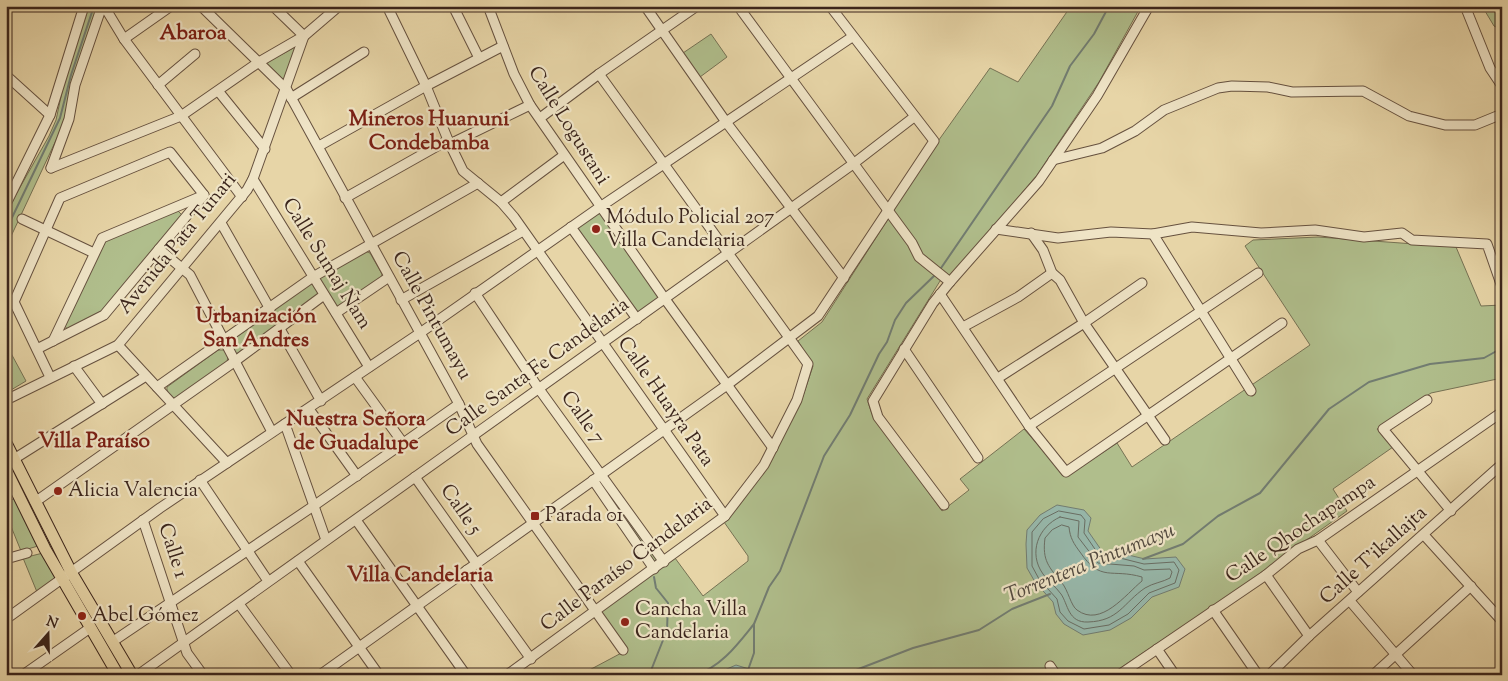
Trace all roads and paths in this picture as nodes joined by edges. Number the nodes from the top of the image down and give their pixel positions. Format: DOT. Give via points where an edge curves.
graph roads {
  1 [pos="84,6"];
  2 [pos="103,6"];
  3 [pos="171,6"];
  4 [pos="200,6"];
  5 [pos="273,6"];
  6 [pos="339,6"];
  7 [pos="387,6"];
  8 [pos="453,6"];
  9 [pos="488,6"];
  10 [pos="645,6"];
  11 [pos="697,6"];
  12 [pos="738,6"];
  13 [pos="830,6"];
  14 [pos="1149,6"];
  15 [pos="1465,6"];
  16 [pos="661,30"];
  17 [pos="304,36"];
  18 [pos="852,37"];
  19 [pos="124,39"];
  20 [pos="503,46"];
  21 [pos="364,52"];
  22 [pos="195,54"];
  23 [pos="479,58"];
  24 [pos="259,62"];
  25 [pos="599,74"];
  26 [pos="8,77"];
  27 [pos="790,78"];
  28 [pos="158,85"];
  29 [pos="426,86"];
  30 [pos="1502,86"];
  31 [pos="219,92"];
  32 [pos="289,94"];
  33 [pos="530,105"];
  34 [pos="1502,114"];
  35 [pos="50,115"];
  36 [pos="181,116"];
  37 [pos="914,116"];
  38 [pos="540,118"];
  39 [pos="726,122"];
  40 [pos="449,142"];
  41 [pos="319,146"];
  42 [pos="265,149"];
  43 [pos="563,156"];
  44 [pos="1053,160"];
  45 [pos="663,164"];
  46 [pos="853,164"];
  47 [pos="253,179"];
  48 [pos="478,183"];
  49 [pos="204,195"];
  50 [pos="242,198"];
  51 [pos="345,198"];
  52 [pos="501,202"];
  53 [pos="6,204"];
  54 [pos="600,207"];
  55 [pos="174,208"];
  56 [pos="792,208"];
  57 [pos="888,210"];
  58 [pos="22,219"];
  59 [pos="184,220"];
  60 [pos="221,223"];
  61 [pos="571,227"];
  62 [pos="996,229"];
  63 [pos="45,230"];
  64 [pos="523,231"];
  65 [pos="1030,233"];
  66 [pos="1153,234"];
  67 [pos="370,243"];
  68 [pos="159,250"];
  69 [pos="536,251"];
  70 [pos="94,253"];
  71 [pos="729,253"];
  72 [pos="183,269"];
  73 [pos="1052,273"];
  74 [pos="1258,273"];
  75 [pos="389,277"];
  76 [pos="313,278"];
  77 [pos="844,278"];
  78 [pos="950,282"];
  79 [pos="1142,283"];
  80 [pos="1502,287"];
  81 [pos="475,293"];
  82 [pos="940,294"];
  83 [pos="324,295"];
  84 [pos="665,299"];
  85 [pos="401,300"];
  86 [pos="270,309"];
  87 [pos="336,313"];
  88 [pos="1201,313"];
  89 [pos="637,319"];
  90 [pos="1084,323"];
  91 [pos="1282,323"];
  92 [pos="963,327"];
  93 [pos="280,329"];
  94 [pos="420,333"];
  95 [pos="791,337"];
  96 [pos="53,341"];
  97 [pos="224,342"];
  98 [pos="602,344"];
  99 [pos="118,345"];
  100 [pos="37,349"];
  101 [pos="904,349"];
  102 [pos="1231,360"];
  103 [pos="234,362"];
  104 [pos="74,366"];
  105 [pos="369,367"];
  106 [pos="1115,370"];
  107 [pos="146,376"];
  108 [pos="50,377"];
  109 [pos="355,377"];
  110 [pos="998,378"];
  111 [pos="727,385"];
  112 [pos="157,387"];
  113 [pos="539,389"];
  114 [pos="1251,391"];
  115 [pos="6,400"];
  116 [pos="1427,400"];
  117 [pos="321,401"];
  118 [pos="102,404"];
  119 [pos="459,404"];
  120 [pos="173,405"];
  121 [pos="309,409"];
  122 [pos="1502,412"];
  123 [pos="1149,416"];
  124 [pos="285,424"];
  125 [pos="1029,426"];
  126 [pos="664,430"];
  127 [pos="272,432"];
  128 [pos="474,435"];
  129 [pos="1165,440"];
  130 [pos="6,443"];
  131 [pos="403,443"];
  132 [pos="773,448"];
  133 [pos="978,458"];
  134 [pos="14,460"];
  135 [pos="227,463"];
  136 [pos="1502,464"];
  137 [pos="6,470"];
  138 [pos="1417,472"];
  139 [pos="601,474"];
  140 [pos="357,476"];
  141 [pos="415,477"];
  142 [pos="200,480"];
  143 [pos="593,480"];
  144 [pos="35,502"];
  145 [pos="944,505"];
  146 [pos="315,506"];
  147 [pos="1451,510"];
  148 [pos="725,516"];
  149 [pos="143,520"];
  150 [pos="356,520"];
  151 [pos="532,523"];
  152 [pos="1424,535"];
  153 [pos="326,540"];
  154 [pos="1318,540"];
  155 [pos="247,550"];
  156 [pos="27,553"];
  157 [pos="6,559"];
  158 [pos="298,561"];
  159 [pos="664,562"];
  160 [pos="476,563"];
  161 [pos="654,569"];
  162 [pos="468,570"];
  163 [pos="1266,575"];
  164 [pos="67,576"];
  165 [pos="268,581"];
  166 [pos="1471,586"];
  167 [pos="1358,592"];
  168 [pos="1350,601"];
  169 [pos="171,603"];
  170 [pos="239,604"];
  171 [pos="419,605"];
  172 [pos="1213,610"];
  173 [pos="596,611"];
  174 [pos="6,619"];
  175 [pos="1502,621"];
  176 [pos="90,628"];
  177 [pos="1309,636"];
  178 [pos="112,642"];
  179 [pos="184,642"];
  180 [pos="359,647"];
  181 [pos="1157,649"];
  182 [pos="624,650"];
  183 [pos="1396,654"];
  184 [pos="531,659"];
  185 [pos="1050,666"];
  186 [pos="23,675"];
  187 [pos="118,675"];
  188 [pos="132,675"];
  189 [pos="138,675"];
  190 [pos="203,675"];
  191 [pos="291,675"];
  192 [pos="320,675"];
  193 [pos="379,675"];
  194 [pos="466,675"];
  195 [pos="507,675"];
  196 [pos="1056,675"];
  197 [pos="1118,675"];
  198 [pos="1175,675"];
  199 [pos="1258,675"];
  200 [pos="1269,675"];
  201 [pos="1373,675"];
  202 [pos="1413,675"];
  1 -- 35 [label="street"];
  2 -- 19 [label="street"];
  2 -- 36 [label="street" via="75,85 69,119 51,168"];
  3 -- 19 [label="street"];
  4 -- 24 [label="street, Calle Pintumayu"];
  5 -- 17 [label="street"];
  6 -- 17 [label="street"];
  7 -- 29 [label="street, Calle Huayra Pata"];
  8 -- 23 [label="street"];
  9 -- 20 [label="street, Calle Logustani"];
  10 -- 16 [label="street"];
  11 -- 16 [label="street"];
  12 -- 27 [label="street"];
  13 -- 18 [label="street"];
  14 -- 44 [label="street" via="1097,96"];
  15 -- 30 [label="street" via="1490,68"];
  16 -- 25 [label="street"];
  16 -- 39 [label="street"];
  17 -- 24 [label="street"];
  17 -- 32 [label="street, Avenida Pata Tunari"];
  18 -- 27 [label="street"];
  18 -- 37 [label="street"];
  19 -- 28 [label="street"];
  20 -- 23 [label="street"];
  20 -- 33 [label="street, Calle Logustani"];
  21 -- 32 [label="street"];
  22 -- 28 [label="street"];
  23 -- 29 [label="street"];
  24 -- 31 [label="street"];
  24 -- 32 [label="street, Calle Pintumayu"];
  25 -- 38 [label="street"];
  25 -- 45 [label="street"];
  26 -- 35 [label="street"];
  27 -- 39 [label="street"];
  27 -- 46 [label="street"];
  28 -- 36 [label="street"];
  29 -- 40 [label="street, Calle Huayra Pata"];
  29 -- 41 [label="street"];
  31 -- 36 [label="street"];
  31 -- 42 [label="street"];
  32 -- 41 [label="street, Calle Pintumayu"];
  32 -- 42 [label="street, Avenida Pata Tunari"];
  33 -- 38 [label="street, Calle Logustani"];
  33 -- 40 [label="street"];
  34 -- 44 [label="street" via="1475,126 1446,125 1409,116 1363,92 1292,92 1268,87 1232,86 1218,88 1164,110 1102,148"];
  35 -- 53 [label="street"];
  36 -- 50 [label="street"];
  37 -- 46 [label="street, Calle Santa Fe Candelaria"];
  37 -- 57 [label="street" via="934,141"];
  38 -- 43 [label="street, Calle Logustani"];
  39 -- 45 [label="street"];
  39 -- 56 [label="street"];
  40 -- 48 [label="street, Calle Huayra Pata" via="463,171"];
  40 -- 51 [label="street"];
  41 -- 51 [label="street, Calle Pintumayu"];
  42 -- 47 [label="street, Avenida Pata Tunari"];
  43 -- 52 [label="street"];
  43 -- 54 [label="street, Calle Logustani"];
  44 -- 62 [label="street" via="1039,181"];
  45 -- 54 [label="street"];
  45 -- 71 [label="street"];
  46 -- 56 [label="street, Calle Santa Fe Candelaria"];
  46 -- 57 [label="street"];
  47 -- 50 [label="street, Avenida Pata Tunari"];
  47 -- 76 [label="street, Calle Sumaj Ñam"];
  48 -- 52 [label="street, Calle Huayra Pata"];
  48 -- 67 [label="street"];
  49 -- 55 [label="street"];
  49 -- 59 [label="street"];
  49 -- 63 [label="street" via="170,152 60,198"];
  50 -- 60 [label="street, Avenida Pata Tunari"];
  51 -- 67 [label="street, Calle Pintumayu"];
  52 -- 64 [label="street, Calle Huayra Pata"];
  54 -- 61 [label="street"];
  54 -- 84 [label="street, Calle Logustani"];
  55 -- 59 [label="street" via="183,212"];
  55 -- 70 [label="street" via="102,238"];
  56 -- 71 [label="street, Calle Santa Fe Candelaria"];
  56 -- 77 [label="street"];
  57 -- 77 [label="street"];
  57 -- 78 [label="street" via="919,257"];
  58 -- 63 [label="street"];
  59 -- 68 [label="street"];
  60 -- 72 [label="street, Avenida Pata Tunari"];
  60 -- 86 [label="street"];
  61 -- 69 [label="street"];
  61 -- 89 [label="street"];
  62 -- 65 [label="street"];
  62 -- 78 [label="street"];
  63 -- 70 [label="street"];
  63 -- 100 [label="street" via="14,302"];
  64 -- 69 [label="street, Calle Huayra Pata"];
  64 -- 85 [label="street"];
  65 -- 66 [label="street" via="1058,238 1111,232"];
  65 -- 73 [label="street" via="1043,250"];
  66 -- 80 [label="street" via="1192,227 1261,233 1315,230 1364,237 1402,233 1412,240 1487,244"];
  66 -- 88 [label="street"];
  67 -- 75 [label="street, Calle Pintumayu"];
  67 -- 76 [label="street"];
  68 -- 72 [label="street"];
  68 -- 96 [label="street" via="104,316"];
  69 -- 81 [label="street"];
  69 -- 98 [label="street, Calle Huayra Pata"];
  70 -- 96 [label="street"];
  71 -- 84 [label="street, Calle Santa Fe Candelaria"];
  71 -- 95 [label="street"];
  72 -- 97 [label="street" via="190,275"];
  72 -- 99 [label="street, Avenida Pata Tunari"];
  73 -- 90 [label="street" via="1063,285"];
  73 -- 92 [label="street" via="1018,297"];
  74 -- 88 [label="street"];
  75 -- 85 [label="street, Calle Pintumayu"];
  75 -- 87 [label="street"];
  76 -- 83 [label="street, Calle Sumaj Ñam"];
  76 -- 86 [label="street"];
  77 -- 95 [label="street" via="818,316"];
  78 -- 82 [label="street"];
  79 -- 90 [label="street"];
  81 -- 94 [label="street"];
  81 -- 113 [label="street, Calle 7"];
  82 -- 92 [label="street"];
  82 -- 101 [label="street"];
  83 -- 87 [label="street, Calle Sumaj Ñam"];
  83 -- 93 [label="street"];
  84 -- 89 [label="street, Calle Santa Fe Candelaria"];
  84 -- 111 [label="street, Calle Logustani"];
  85 -- 94 [label="street, Calle Pintumayu"];
  86 -- 97 [label="street"];
  87 -- 105 [label="street, Calle Sumaj Ñam"];
  88 -- 102 [label="street"];
  88 -- 106 [label="street"];
  89 -- 98 [label="street, Calle Santa Fe Candelaria"];
  90 -- 106 [label="street"];
  90 -- 110 [label="street"];
  91 -- 102 [label="street"];
  92 -- 110 [label="street"];
  93 -- 103 [label="street"];
  93 -- 117 [label="street"];
  94 -- 105 [label="street"];
  94 -- 119 [label="street, Calle Pintumayu"];
  95 -- 111 [label="street"];
  95 -- 132 [label="street, Calle Paraíso Candelaria" via="808,364 797,400"];
  96 -- 100 [label="street"];
  97 -- 103 [label="street"];
  97 -- 112 [label="street"];
  98 -- 113 [label="street, Calle Santa Fe Candelaria"];
  98 -- 126 [label="street, Calle Huayra Pata"];
  99 -- 104 [label="street"];
  99 -- 107 [label="street"];
  100 -- 108 [label="street"];
  101 -- 133 [label="street"];
  101 -- 145 [label="street" via="873,400 876,412"];
  102 -- 114 [label="street"];
  102 -- 123 [label="street"];
  103 -- 120 [label="street"];
  103 -- 127 [label="street"];
  104 -- 108 [label="street"];
  104 -- 118 [label="street"];
  105 -- 109 [label="street"];
  106 -- 123 [label="street"];
  106 -- 125 [label="street"];
  107 -- 112 [label="street"];
  107 -- 118 [label="street"];
  108 -- 115 [label="street"];
  109 -- 117 [label="street"];
  109 -- 131 [label="street"];
  110 -- 125 [label="street"];
  111 -- 126 [label="street"];
  111 -- 132 [label="street, Calle Logustani"];
  112 -- 120 [label="street"];
  113 -- 128 [label="street, Calle Santa Fe Candelaria"];
  113 -- 139 [label="street, Calle 7"];
  116 -- 138 [label="street" via="1383,429"];
  117 -- 121 [label="street"];
  118 -- 134 [label="street"];
  119 -- 128 [label="street, Calle Pintumayu"];
  119 -- 131 [label="street"];
  120 -- 135 [label="street"];
  120 -- 144 [label="street"];
  121 -- 124 [label="street"];
  121 -- 140 [label="street"];
  122 -- 138 [label="street, Calle Qhochapampa"];
  123 -- 125 [label="street" via="1066,472"];
  123 -- 129 [label="street"];
  124 -- 127 [label="street"];
  124 -- 146 [label="street"];
  126 -- 139 [label="street"];
  126 -- 148 [label="street, Calle Huayra Pata"];
  127 -- 135 [label="street"];
  128 -- 141 [label="street, Calle Santa Fe Candelaria"];
  128 -- 151 [label="street, Calle Pintumayu"];
  130 -- 134 [label="main road"];
  131 -- 140 [label="street"];
  132 -- 148 [label="street, Calle Paraíso Candelaria"];
  134 -- 144 [label="main road"];
  135 -- 142 [label="street"];
  136 -- 147 [label="street, Calle T'ikallajta"];
  137 -- 164 [label="main road"];
  138 -- 147 [label="street"];
  138 -- 154 [label="street, Calle Qhochapampa"];
  139 -- 143 [label="street"];
  139 -- 159 [label="street, Calle 7"];
  140 -- 146 [label="street"];
  141 -- 150 [label="street, Calle Santa Fe Candelaria"];
  141 -- 160 [label="street, Calle 5"];
  142 -- 149 [label="street"];
  142 -- 155 [label="street"];
  143 -- 151 [label="street"];
  143 -- 161 [label="street"];
  144 -- 164 [label="main road"];
  146 -- 153 [label="street"];
  146 -- 155 [label="street"];
  147 -- 152 [label="street, Calle T'ikallajta"];
  148 -- 159 [label="street, Calle Paraíso Candelaria"];
  149 -- 164 [label="street"];
  149 -- 169 [label="street, Calle 1"];
  150 -- 153 [label="street, Calle Santa Fe Candelaria"];
  150 -- 171 [label="street"];
  151 -- 160 [label="street"];
  151 -- 173 [label="street, Calle Pintumayu"];
  152 -- 166 [label="street"];
  152 -- 167 [label="street, Calle T'ikallajta"];
  153 -- 158 [label="street, Calle Santa Fe Candelaria"];
  154 -- 163 [label="street, Calle Qhochapampa" via="1298,549"];
  154 -- 167 [label="street"];
  155 -- 165 [label="street"];
  155 -- 169 [label="street"];
  156 -- 157 [label="street"];
  158 -- 165 [label="street, Calle Santa Fe Candelaria"];
  158 -- 180 [label="street"];
  159 -- 161 [label="street, Calle Paraíso Candelaria"];
  160 -- 162 [label="street"];
  161 -- 173 [label="street, Calle Paraíso Candelaria"];
  162 -- 171 [label="street"];
  162 -- 184 [label="street, Calle 5"];
  163 -- 172 [label="street, Calle Qhochapampa"];
  163 -- 177 [label="street"];
  164 -- 174 [label="street"];
  164 -- 176 [label="main road"];
  164 -- 178 [label="main road"];
  165 -- 170 [label="street, Calle Santa Fe Candelaria"];
  166 -- 175 [label="street"];
  166 -- 183 [label="street"];
  167 -- 168 [label="street, Calle T'ikallajta"];
  168 -- 177 [label="street, Calle T'ikallajta"];
  168 -- 183 [label="street"];
  169 -- 178 [label="street"];
  169 -- 179 [label="street, Calle 1"];
  170 -- 179 [label="street, Calle Santa Fe Candelaria"];
  170 -- 191 [label="street"];
  171 -- 180 [label="street"];
  171 -- 194 [label="street"];
  172 -- 181 [label="street, Calle Qhochapampa"];
  172 -- 199 [label="street"];
  173 -- 182 [label="street, Calle Pintumayu"];
  173 -- 184 [label="street, Calle Paraíso Candelaria"];
  176 -- 186 [label="street"];
  176 -- 187 [label="main road"];
  177 -- 200 [label="street, Calle T'ikallajta"];
  178 -- 188 [label="main road"];
  179 -- 189 [label="street, Calle Santa Fe Candelaria"];
  179 -- 190 [label="street, Calle 1" via="187,653"];
  180 -- 192 [label="street"];
  180 -- 193 [label="street"];
  181 -- 197 [label="street, Calle Qhochapampa"];
  181 -- 198 [label="street"];
  183 -- 201 [label="street"];
  183 -- 202 [label="street"];
  184 -- 195 [label="street, Calle Paraíso Candelaria"];
  185 -- 196 [label="street"];
}
